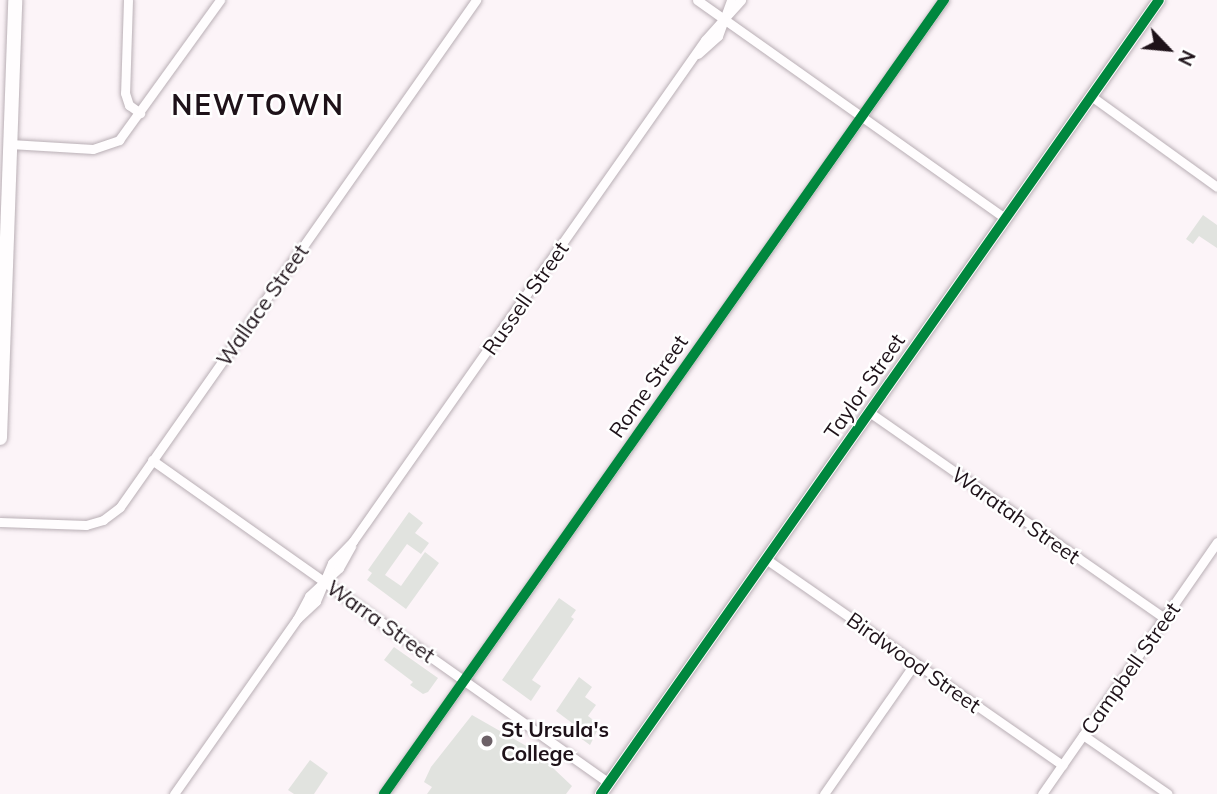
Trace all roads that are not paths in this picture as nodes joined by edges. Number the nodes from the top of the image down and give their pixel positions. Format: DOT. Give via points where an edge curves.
graph roads {
  1 [pos="15,0"];
  2 [pos="128,0"];
  3 [pos="220,0"];
  4 [pos="476,0"];
  5 [pos="697,0"];
  6 [pos="731,0"];
  7 [pos="741,0"];
  8 [pos="944,0"];
  9 [pos="1159,0"];
  10 [pos="723,19"];
  11 [pos="1091,96"];
  12 [pos="140,113"];
  13 [pos="862,117"];
  14 [pos="9,144"];
  15 [pos="1217,187"];
  16 [pos="1006,218"];
  17 [pos="869,412"];
  18 [pos="0,438"];
  19 [pos="152,460"];
  20 [pos="0,522"];
  21 [pos="1217,542"];
  22 [pos="766,559"];
  23 [pos="324,582"];
  24 [pos="1164,618"];
  25 [pos="915,663"];
  26 [pos="464,680"];
  27 [pos="1083,735"];
  28 [pos="1062,765"];
  29 [pos="609,782"];
  30 [pos="174,794"];
  31 [pos="384,794"];
  32 [pos="601,794"];
  33 [pos="824,794"];
  34 [pos="1042,794"];
  35 [pos="1168,794"];
  1 -- 14 [label="main road"];
  2 -- 12 [label="street" via="125,93 129,105"];
  3 -- 12 [label="street"];
  4 -- 19 [label="street, Wallace Street"];
  5 -- 10 [label="street"];
  6 -- 10 [label="street, Russell Street"];
  7 -- 10 [label="street, Russell Street"];
  8 -- 13 [label="street, Rome Street"];
  9 -- 11 [label="street, Taylor Street"];
  10 -- 13 [label="street"];
  10 -- 23 [label="street, Russell Street" via="353,541 345,560"];
  11 -- 15 [label="street"];
  11 -- 16 [label="street, Taylor Street"];
  12 -- 14 [label="street" via="120,140 106,147"];
  13 -- 16 [label="street"];
  13 -- 26 [label="street, Rome Street"];
  14 -- 18 [label="main road"];
  16 -- 17 [label="street, Taylor Street"];
  17 -- 22 [label="street, Taylor Street"];
  17 -- 24 [label="street, Waratah Street"];
  19 -- 20 [label="street, Wallace Street" via="120,507 103,520 86,524"];
  19 -- 23 [label="street, Warra Street"];
  21 -- 24 [label="street, Campbell Street"];
  22 -- 25 [label="street, Birdwood Street"];
  22 -- 29 [label="street, Taylor Street"];
  23 -- 26 [label="street, Warra Street"];
  23 -- 30 [label="street, Russell Street" via="310,610 297,619"];
  24 -- 27 [label="street, Campbell Street"];
  25 -- 28 [label="street, Birdwood Street"];
  25 -- 33 [label="street"];
  26 -- 29 [label="street, Warra Street"];
  26 -- 31 [label="street, Rome Street"];
  27 -- 28 [label="street, Campbell Street"];
  27 -- 35 [label="street"];
  28 -- 34 [label="street, Campbell Street"];
  29 -- 32 [label="street, Taylor Street"];
}
